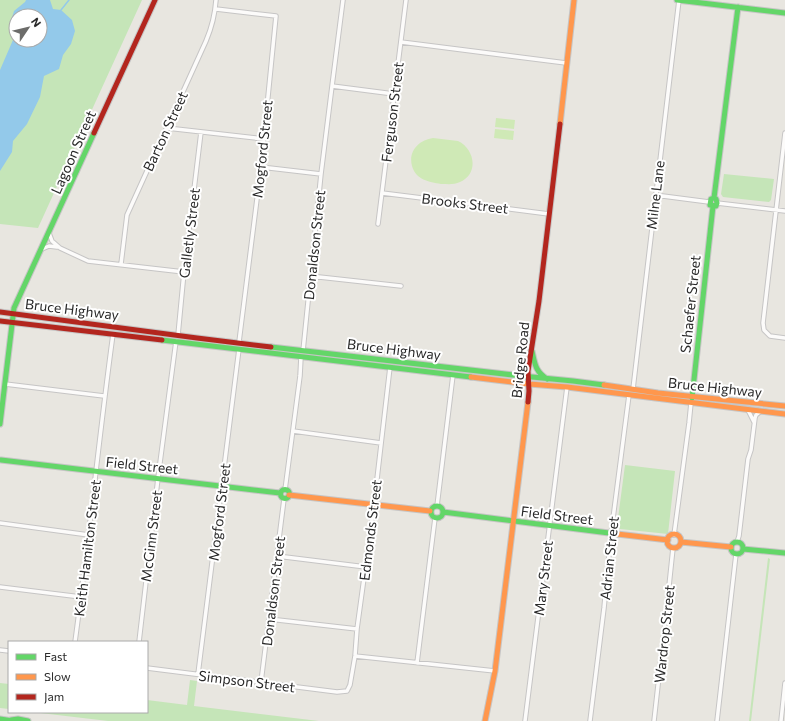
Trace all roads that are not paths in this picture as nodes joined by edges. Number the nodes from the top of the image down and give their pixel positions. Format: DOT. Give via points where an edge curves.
graph roads {
  1 [pos="155,0"];
  2 [pos="216,0"];
  3 [pos="343,0"];
  4 [pos="406,0"];
  5 [pos="574,0"];
  6 [pos="678,0"];
  7 [pos="714,2"];
  8 [pos="738,7"];
  9 [pos="216,9"];
  10 [pos="785,13"];
  11 [pos="401,42"];
  12 [pos="566,63"];
  13 [pos="332,86"];
  14 [pos="394,94"];
  15 [pos="167,128"];
  16 [pos="201,132"];
  17 [pos="785,133"];
  18 [pos="264,139"];
  19 [pos="261,167"];
  20 [pos="321,174"];
  21 [pos="382,193"];
  22 [pos="655,195"];
  23 [pos="713,204"];
  24 [pos="776,210"];
  25 [pos="785,211"];
  26 [pos="549,214"];
  27 [pos="378,224"];
  28 [pos="49,233"];
  29 [pos="60,248"];
  30 [pos="42,249"];
  31 [pos="121,264"];
  32 [pos="184,272"];
  33 [pos="310,276"];
  34 [pos="401,286"];
  35 [pos="0,312"];
  36 [pos="13,314"];
  37 [pos="0,321"];
  38 [pos="12,322"];
  39 [pos="113,334"];
  40 [pos="178,335"];
  41 [pos="785,338"];
  42 [pos="176,342"];
  43 [pos="239,342"];
  44 [pos="239,349"];
  45 [pos="303,350"];
  46 [pos="532,351"];
  47 [pos="301,357"];
  48 [pos="390,367"];
  49 [pos="454,375"];
  50 [pos="528,377"];
  51 [pos="547,379"];
  52 [pos="5,384"];
  53 [pos="529,384"];
  54 [pos="567,387"];
  55 [pos="633,389"];
  56 [pos="2,391"];
  57 [pos="104,396"];
  58 [pos="629,396"];
  59 [pos="692,396"];
  60 [pos="691,403"];
  61 [pos="785,406"];
  62 [pos="748,410"];
  63 [pos="761,412"];
  64 [pos="785,414"];
  65 [pos="754,422"];
  66 [pos="0,424"];
  67 [pos="293,431"];
  68 [pos="381,443"];
  69 [pos="0,460"];
  70 [pos="96,472"];
  71 [pos="158,478"];
  72 [pos="222,486"];
  73 [pos="283,492"];
  74 [pos="289,495"];
  75 [pos="284,499"];
  76 [pos="374,505"];
  77 [pos="436,506"];
  78 [pos="430,511"];
  79 [pos="443,512"];
  80 [pos="435,518"];
  81 [pos="512,521"];
  82 [pos="0,523"];
  83 [pos="549,526"];
  84 [pos="611,534"];
  85 [pos="89,535"];
  86 [pos="674,535"];
  87 [pos="668,540"];
  88 [pos="681,542"];
  89 [pos="737,542"];
  90 [pos="731,547"];
  91 [pos="673,548"];
  92 [pos="744,549"];
  93 [pos="736,554"];
  94 [pos="785,554"];
  95 [pos="277,556"];
  96 [pos="366,567"];
  97 [pos="0,587"];
  98 [pos="81,597"];
  99 [pos="269,619"];
  100 [pos="357,630"];
  101 [pos="75,641"];
  102 [pos="139,641"];
  103 [pos="355,656"];
  104 [pos="417,663"];
  105 [pos="148,668"];
  106 [pos="495,671"];
  107 [pos="198,674"];
  108 [pos="261,682"];
  109 [pos="785,683"];
  110 [pos="347,691"];
  111 [pos="0,719"];
  112 [pos="9,720"];
  113 [pos="28,721"];
  114 [pos="485,721"];
  115 [pos="525,721"];
  116 [pos="590,721"];
  117 [pos="654,721"];
  118 [pos="717,721"];
  119 [pos="781,721"];
  1 -- 28 [label="main road, Lagoon Street"];
  2 -- 9 [label="street, Barton Street"];
  3 -- 13 [label="street, Donaldson Street"];
  4 -- 11 [label="street, Ferguson Street"];
  5 -- 12 [label="main road, Bridge Road"];
  6 -- 7 [label="main road"];
  6 -- 22 [label="street, Milne Lane"];
  7 -- 8 [label="main road"];
  8 -- 10 [label="main road"];
  8 -- 23 [label="main road" via="714,198 716,199"];
  9 -- 15 [label="street, Barton Street" via="212,27"];
  9 -- 18 [label="street, Mogford Street" via="276,16"];
  11 -- 12 [label="street"];
  11 -- 14 [label="street, Ferguson Street"];
  12 -- 26 [label="main road, Bridge Road"];
  13 -- 14 [label="street"];
  13 -- 20 [label="street, Donaldson Street"];
  14 -- 21 [label="street, Ferguson Street"];
  15 -- 16 [label="street"];
  15 -- 31 [label="street, Barton Street" via="127,215"];
  16 -- 18 [label="street"];
  16 -- 32 [label="street, Galletly Street"];
  17 -- 24 [label="street"];
  18 -- 19 [label="street, Mogford Street"];
  19 -- 20 [label="street"];
  19 -- 43 [label="street, Mogford Street"];
  20 -- 33 [label="street, Donaldson Street"];
  21 -- 26 [label="street, Brooks Street"];
  21 -- 27 [label="street, Ferguson Street"];
  22 -- 23 [label="street"];
  22 -- 55 [label="street, Milne Lane"];
  23 -- 24 [label="street"];
  23 -- 59 [label="main road, Schaefer Street"];
  24 -- 25 [label="street"];
  24 -- 41 [label="street" via="763,323 764,330 770,336"];
  26 -- 46 [label="main road, Bridge Road"];
  28 -- 29 [label="street" via="52,241"];
  28 -- 30 [label="main road, Lagoon Street"];
  29 -- 30 [label="street" via="49,246"];
  29 -- 31 [label="street" via="88,261"];
  30 -- 36 [label="main road, Lagoon Street"];
  31 -- 32 [label="street"];
  32 -- 40 [label="street, Galletly Street"];
  33 -- 34 [label="street"];
  33 -- 45 [label="street, Donaldson Street"];
  35 -- 36 [label="main road, Bruce Highway"];
  36 -- 38 [label="main road, Lagoon Street"];
  36 -- 40 [label="main road, Bruce Highway"];
  37 -- 38 [label="main road, Bruce Highway"];
  38 -- 39 [label="main road, Bruce Highway"];
  38 -- 52 [label="main road, Lagoon Street"];
  39 -- 42 [label="main road, Bruce Highway"];
  39 -- 57 [label="street, Keith Hamilton Street"];
  40 -- 42 [label="street, McGinn Street"];
  40 -- 43 [label="main road, Bruce Highway"];
  42 -- 44 [label="main road, Bruce Highway"];
  42 -- 71 [label="street, McGinn Street"];
  43 -- 45 [label="main road, Bruce Highway"];
  44 -- 47 [label="main road, Bruce Highway"];
  44 -- 72 [label="street, Mogford Street"];
  45 -- 47 [label="street, Donaldson Street"];
  45 -- 50 [label="main road, Bruce Highway"];
  46 -- 50 [label="main road, Bridge Road"];
  46 -- 51 [label="main road" via="536,368"];
  47 -- 48 [label="main road, Bruce Highway"];
  47 -- 67 [label="street, Donaldson Street"];
  48 -- 49 [label="main road, Bruce Highway"];
  48 -- 68 [label="street, Edmonds Street"];
  49 -- 53 [label="main road, Bruce Highway"];
  49 -- 77 [label="street"];
  50 -- 51 [label="main road, Bruce Highway"];
  50 -- 53 [label="main road, Bridge Road"];
  51 -- 55 [label="main road, Bruce Highway"];
  52 -- 56 [label="main road, Lagoon Street"];
  52 -- 57 [label="street"];
  53 -- 54 [label="main road, Bruce Highway"];
  53 -- 81 [label="main road, Bridge Road"];
  54 -- 58 [label="main road, Bruce Highway"];
  54 -- 83 [label="street, Mary Street"];
  55 -- 59 [label="main road, Bruce Highway"];
  56 -- 66 [label="main road, Lagoon Street"];
  57 -- 70 [label="street, Keith Hamilton Street"];
  58 -- 60 [label="main road, Bruce Highway"];
  58 -- 84 [label="street, Adrian Street"];
  59 -- 60 [label="main road, Schaefer Street"];
  59 -- 61 [label="main road, Bruce Highway"];
  60 -- 62 [label="main road, Bruce Highway"];
  60 -- 86 [label="street"];
  62 -- 63 [label="main road, Bruce Highway"];
  62 -- 65 [label="street"];
  63 -- 64 [label="main road, Bruce Highway"];
  63 -- 65 [label="street" via="756,415"];
  65 -- 89 [label="street"];
  67 -- 68 [label="street"];
  67 -- 73 [label="street, Donaldson Street"];
  68 -- 76 [label="street, Edmonds Street"];
  69 -- 70 [label="main road, Field Street"];
  70 -- 71 [label="main road, Field Street"];
  70 -- 85 [label="street, Keith Hamilton Street"];
  71 -- 72 [label="main road, Field Street"];
  71 -- 102 [label="street, McGinn Street"];
  72 -- 73 [label="main road, Field Street"];
  72 -- 107 [label="street, Mogford Street"];
  73 -- 74 [label="main road" via="288,491"];
  73 -- 75 [label="main road" via="281,497"];
  74 -- 75 [label="main road"];
  74 -- 76 [label="main road"];
  75 -- 95 [label="street, Donaldson Street"];
  76 -- 78 [label="main road"];
  76 -- 96 [label="street, Edmonds Street"];
  77 -- 78 [label="main road"];
  77 -- 79 [label="main road" via="442,508"];
  78 -- 80 [label="main road"];
  79 -- 80 [label="main road" via="440,517"];
  79 -- 81 [label="main road, Field Street"];
  80 -- 104 [label="street"];
  81 -- 83 [label="main road, Field Street"];
  81 -- 106 [label="main road, Bridge Road"];
  82 -- 85 [label="street"];
  83 -- 84 [label="main road, Field Street"];
  83 -- 115 [label="street, Mary Street"];
  84 -- 87 [label="main road, Field Street"];
  84 -- 116 [label="street, Adrian Street" via="604,615"];
  85 -- 98 [label="street, Keith Hamilton Street"];
  86 -- 87 [label="main road"];
  86 -- 88 [label="main road" via="678,536"];
  87 -- 91 [label="main road"];
  88 -- 90 [label="main road"];
  88 -- 91 [label="main road" via="678,547"];
  89 -- 90 [label="main road"];
  89 -- 92 [label="main road"];
  90 -- 93 [label="main road" via="732,552"];
  91 -- 117 [label="street, Wardrop Street"];
  92 -- 93 [label="main road"];
  92 -- 94 [label="main road"];
  93 -- 118 [label="street"];
  95 -- 96 [label="street"];
  95 -- 99 [label="street, Donaldson Street"];
  96 -- 100 [label="street, Edmonds Street"];
  97 -- 98 [label="street"];
  98 -- 101 [label="street, Keith Hamilton Street"];
  99 -- 100 [label="street"];
  99 -- 108 [label="street, Donaldson Street"];
  100 -- 103 [label="street, Edmonds Street"];
  103 -- 104 [label="street"];
  103 -- 110 [label="street, Edmonds Street"];
  104 -- 106 [label="street"];
  105 -- 107 [label="street, Simpson Street"];
  106 -- 114 [label="main road, Bridge Road"];
  107 -- 108 [label="street, Simpson Street"];
  108 -- 110 [label="street, Simpson Street" via="337,692"];
  109 -- 119 [label="street"];
  111 -- 112 [label="main road"];
  112 -- 113 [label="main road"];
}
